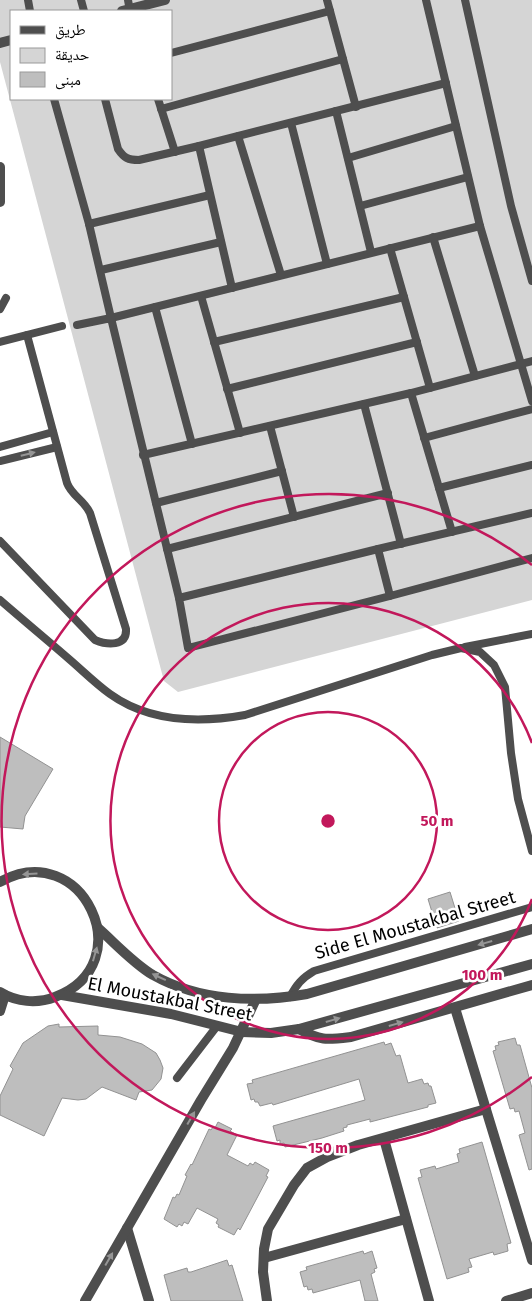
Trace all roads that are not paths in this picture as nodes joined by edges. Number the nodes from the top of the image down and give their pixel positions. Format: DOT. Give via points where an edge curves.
graph roads {
  1 [pos="165,0"];
  2 [pos="327,0"];
  3 [pos="426,0"];
  4 [pos="465,0"];
  5 [pos="127,8"];
  6 [pos="330,11"];
  7 [pos="172,53"];
  8 [pos="343,59"];
  9 [pos="446,83"];
  10 [pos="54,100"];
  11 [pos="105,100"];
  12 [pos="158,100"];
  13 [pos="356,106"];
  14 [pos="161,109"];
  15 [pos="336,112"];
  16 [pos="291,123"];
  17 [pos="456,126"];
  18 [pos="238,136"];
  19 [pos="199,146"];
  20 [pos="175,152"];
  21 [pos="348,158"];
  22 [pos="0,167"];
  23 [pos="468,177"];
  24 [pos="210,195"];
  25 [pos="0,202"];
  26 [pos="360,206"];
  27 [pos="89,224"];
  28 [pos="480,226"];
  29 [pos="433,237"];
  30 [pos="221,242"];
  31 [pos="390,248"];
  32 [pos="371,252"];
  33 [pos="327,264"];
  34 [pos="101,270"];
  35 [pos="281,275"];
  36 [pos="532,281"];
  37 [pos="232,288"];
  38 [pos="201,296"];
  39 [pos="404,296"];
  40 [pos="6,298"];
  41 [pos="155,307"];
  42 [pos="0,309"];
  43 [pos="111,318"];
  44 [pos="77,325"];
  45 [pos="62,326"];
  46 [pos="27,335"];
  47 [pos="0,342"];
  48 [pos="214,342"];
  49 [pos="417,342"];
  50 [pos="532,361"];
  51 [pos="521,364"];
  52 [pos="475,376"];
  53 [pos="430,388"];
  54 [pos="227,389"];
  55 [pos="411,393"];
  56 [pos="532,401"];
  57 [pos="364,404"];
  58 [pos="532,409"];
  59 [pos="270,426"];
  60 [pos="53,432"];
  61 [pos="240,433"];
  62 [pos="424,438"];
  63 [pos="192,444"];
  64 [pos="0,446"];
  65 [pos="57,446"];
  66 [pos="143,455"];
  67 [pos="0,461"];
  68 [pos="532,465"];
  69 [pos="282,471"];
  70 [pos="439,488"];
  71 [pos="388,494"];
  72 [pos="156,504"];
  73 [pos="532,513"];
  74 [pos="294,517"];
  75 [pos="452,532"];
  76 [pos="0,541"];
  77 [pos="401,544"];
  78 [pos="167,549"];
  79 [pos="378,550"];
  80 [pos="532,558"];
  81 [pos="390,596"];
  82 [pos="180,598"];
  83 [pos="0,600"];
  84 [pos="532,634"];
  85 [pos="461,648"];
  86 [pos="532,851"];
  87 [pos="1,880"];
  88 [pos="532,907"];
  89 [pos="98,928"];
  90 [pos="532,929"];
  91 [pos="532,964"];
  92 [pos="532,985"];
  93 [pos="3,993"];
  94 [pos="62,995"];
  95 [pos="290,997"];
  96 [pos="256,999"];
  97 [pos="454,1008"];
  98 [pos="0,1011"];
  99 [pos="217,1026"];
  100 [pos="299,1029"];
  101 [pos="242,1032"];
  102 [pos="178,1078"];
  103 [pos="486,1109"];
  104 [pos="384,1139"];
  105 [pos="406,1218"];
  106 [pos="127,1228"];
  107 [pos="264,1258"];
  108 [pos="532,1260"];
  109 [pos="532,1293"];
  110 [pos="85,1301"];
  111 [pos="149,1301"];
  112 [pos="267,1301"];
  113 [pos="429,1301"];
  114 [pos="506,1301"];
  1 -- 5 [label="street"];
  2 -- 6 [label="lane"];
  3 -- 9 [label="lane"];
  4 -- 36 [label="lane" via="511,206"];
  6 -- 7 [label="lane"];
  6 -- 8 [label="lane"];
  8 -- 13 [label="lane"];
  8 -- 14 [label="lane"];
  9 -- 13 [label="lane"];
  9 -- 17 [label="lane"];
  10 -- 27 [label="lane"];
  11 -- 20 [label="lane" via="118,149 123,156 139,160"];
  12 -- 14 [label="lane"];
  13 -- 15 [label="lane"];
  14 -- 20 [label="lane"];
  15 -- 16 [label="lane"];
  15 -- 21 [label="lane"];
  16 -- 18 [label="lane"];
  16 -- 33 [label="lane"];
  17 -- 21 [label="lane"];
  17 -- 23 [label="lane"];
  18 -- 19 [label="lane"];
  18 -- 35 [label="lane"];
  19 -- 20 [label="lane"];
  19 -- 24 [label="lane"];
  21 -- 26 [label="lane"];
  22 -- 25 [label="street"];
  23 -- 26 [label="lane"];
  23 -- 28 [label="lane"];
  24 -- 27 [label="lane"];
  24 -- 30 [label="lane"];
  26 -- 32 [label="lane"];
  27 -- 34 [label="lane"];
  28 -- 29 [label="lane"];
  28 -- 51 [label="lane"];
  29 -- 31 [label="lane"];
  29 -- 52 [label="lane"];
  30 -- 34 [label="lane"];
  30 -- 37 [label="lane"];
  31 -- 32 [label="lane"];
  31 -- 39 [label="lane"];
  32 -- 33 [label="lane"];
  33 -- 35 [label="lane"];
  34 -- 43 [label="lane"];
  35 -- 37 [label="lane"];
  37 -- 38 [label="lane"];
  38 -- 41 [label="lane"];
  38 -- 48 [label="lane"];
  39 -- 48 [label="lane"];
  39 -- 49 [label="lane"];
  40 -- 42 [label="lane"];
  41 -- 43 [label="lane"];
  41 -- 63 [label="lane"];
  43 -- 44 [label="lane"];
  43 -- 66 [label="lane"];
  45 -- 46 [label="lane"];
  46 -- 47 [label="lane"];
  46 -- 60 [label="lane"];
  48 -- 54 [label="lane"];
  49 -- 53 [label="lane"];
  49 -- 54 [label="lane"];
  50 -- 51 [label="lane"];
  51 -- 52 [label="lane"];
  51 -- 56 [label="lane"];
  52 -- 53 [label="lane"];
  53 -- 55 [label="lane"];
  54 -- 61 [label="lane"];
  55 -- 57 [label="lane"];
  55 -- 62 [label="lane"];
  57 -- 59 [label="lane"];
  57 -- 71 [label="lane"];
  58 -- 62 [label="lane"];
  59 -- 61 [label="lane"];
  59 -- 69 [label="lane"];
  60 -- 64 [label="lane"];
  60 -- 65 [label="lane"];
  61 -- 63 [label="lane"];
  62 -- 70 [label="lane"];
  63 -- 66 [label="lane"];
  67 -- 65 [label="lane, one-way"];
  65 -- 76 [label="lane" via="69,489 84,502 90,513 126,629 124,638 110,644 90,636"];
  66 -- 72 [label="lane"];
  68 -- 70 [label="lane"];
  69 -- 72 [label="lane"];
  69 -- 74 [label="lane"];
  70 -- 75 [label="lane"];
  71 -- 74 [label="lane"];
  71 -- 77 [label="lane"];
  72 -- 78 [label="lane"];
  73 -- 75 [label="lane"];
  74 -- 78 [label="lane"];
  75 -- 77 [label="lane"];
  77 -- 79 [label="lane"];
  78 -- 82 [label="lane"];
  79 -- 81 [label="lane"];
  79 -- 82 [label="lane"];
  80 -- 81 [label="lane"];
  81 -- 82 [label="lane" via="188,648"];
  83 -- 85 [label="lane" via="110,694 162,716 189,720 218,720 245,715"];
  84 -- 85 [label="lane"];
  85 -- 86 [label="lane" via="480,652 494,665 505,687 518,799"];
  89 -- 87 [label="street, one-way" via="90,904 61,878 32,873"];
  88 -- 95 [label="lane, Side El Moustakbal Street" via="314,971 296,985"];
  94 -- 89 [label="street, one-way" via="89,971 98,944"];
  96 -- 89 [label="street, El Moustakbal Street, one-way" via="216,997 187,990 153,975"];
  90 -- 95 [label="street, El Moustakbal Street, one-way"];
  100 -- 91 [label="street, El Moustakbal Street, one-way"];
  92 -- 97 [label="street"];
  93 -- 94 [label="street" via="34,1002"];
  93 -- 98 [label="street"];
  94 -- 99 [label="street, El Moustakbal Street" via="171,1014"];
  95 -- 96 [label="street, El Moustakbal Street"];
  96 -- 101 [label="street"];
  100 -- 97 [label="street, one-way" via="326,1040 351,1037"];
  97 -- 103 [label="street"];
  99 -- 101 [label="street, El Moustakbal Street"];
  99 -- 102 [label="lane"];
  100 -- 101 [label="street, El Moustakbal Street" via="271,1033"];
  106 -- 101 [label="street, one-way"];
  103 -- 104 [label="street"];
  103 -- 108 [label="street"];
  104 -- 105 [label="street"];
  104 -- 107 [label="street" via="337,1152 307,1168 268,1228"];
  105 -- 107 [label="street"];
  105 -- 113 [label="street"];
  110 -- 106 [label="street, one-way"];
  106 -- 111 [label="street"];
  107 -- 112 [label="street"];
  109 -- 114 [label="street"];
}
